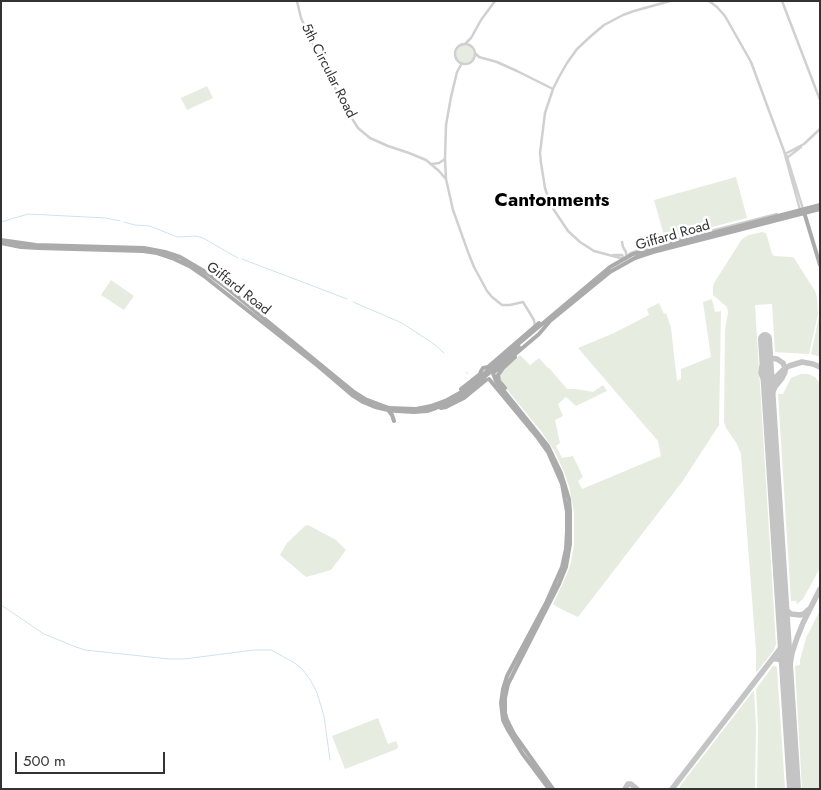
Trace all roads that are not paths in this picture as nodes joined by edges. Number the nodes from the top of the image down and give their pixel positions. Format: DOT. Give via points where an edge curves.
graph roads {
  1 [pos="495,1"];
  2 [pos="669,1"];
  3 [pos="709,1"];
  4 [pos="782,1"];
  5 [pos="297,2"];
  6 [pos="471,38"];
  7 [pos="464,44"];
  8 [pos="470,46"];
  9 [pos="475,53"];
  10 [pos="479,58"];
  11 [pos="473,59"];
  12 [pos="457,60"];
  13 [pos="462,63"];
  14 [pos="457,72"];
  15 [pos="553,89"];
  16 [pos="820,100"];
  17 [pos="820,129"];
  18 [pos="785,155"];
  19 [pos="445,159"];
  20 [pos="431,164"];
  21 [pos="446,179"];
  22 [pos="800,203"];
  23 [pos="820,205"];
  24 [pos="809,207"];
  25 [pos="820,209"];
  26 [pos="802,211"];
  27 [pos="793,212"];
  28 [pos="1,242"];
  29 [pos="622,242"];
  30 [pos="609,255"];
  31 [pos="616,256"];
  32 [pos="623,261"];
  33 [pos="820,265"];
  34 [pos="555,313"];
  35 [pos="534,320"];
  36 [pos="540,322"];
  37 [pos="535,326"];
  38 [pos="519,347"];
  39 [pos="488,368"];
  40 [pos="492,373"];
  41 [pos="480,374"];
  42 [pos="487,379"];
  43 [pos="512,401"];
  44 [pos="435,407"];
  45 [pos="388,410"];
  46 [pos="404,412"];
  47 [pos="399,417"];
  48 [pos="394,421"];
  49 [pos="548,789"];
  50 [pos="553,789"];
  1 -- 6 [label="street"];
  2 -- 15 [label="street" via="623,15 604,25 577,49"];
  3 -- 18 [label="street" via="725,16 751,62"];
  4 -- 16 [label="street"];
  5 -- 20 [label="street, 5th Circular Road" via="301,18 324,66 358,128 370,138"];
  6 -- 7 [label="street"];
  6 -- 8 [label="street"];
  7 -- 8 [label="street"];
  7 -- 12 [label="street" via="457,48"];
  8 -- 9 [label="street"];
  9 -- 10 [label="street"];
  9 -- 11 [label="street"];
  10 -- 11 [label="street"];
  10 -- 15 [label="street" via="497,62"];
  11 -- 13 [label="street"];
  12 -- 13 [label="street"];
  12 -- 14 [label="street"];
  13 -- 14 [label="street"];
  14 -- 19 [label="street" via="447,115"];
  15 -- 30 [label="street" via="545,113 540,153 549,200 573,236 594,251"];
  17 -- 18 [label="street"];
  18 -- 22 [label="street"];
  19 -- 20 [label="street"];
  19 -- 21 [label="street"];
  20 -- 21 [label="street, 5th Circular Road"];
  21 -- 35 [label="street" via="465,245 487,291 502,304 523,302"];
  22 -- 24 [label="main road"];
  22 -- 26 [label="street"];
  22 -- 27 [label="main road"];
  23 -- 24 [label="main road, Giffard Road"];
  24 -- 26 [label="main road, Giffard Road"];
  25 -- 26 [label="main road, Giffard Road"];
  26 -- 27 [label="main road, Giffard Road"];
  26 -- 32 [label="main road, Giffard Road"];
  26 -- 33 [label="main road"];
  27 -- 32 [label="main road, Giffard Road" via="641,252"];
  28 -- 44 [label="main road, Giffard Road" via="144,248 180,257 204,271 365,399 388,408"];
  28 -- 45 [label="main road, Giffard Road" via="22,247 157,253 183,262 352,395"];
  29 -- 32 [label="street" via="626,253"];
  30 -- 31 [label="street"];
  30 -- 32 [label="street" via="622,255"];
  31 -- 32 [label="main road"];
  32 -- 34 [label="main road, Giffard Road"];
  32 -- 38 [label="main road, Giffard Road"];
  34 -- 36 [label="main road, Giffard Road"];
  34 -- 38 [label="main road, Giffard Road"];
  35 -- 36 [label="street"];
  35 -- 37 [label="street"];
  36 -- 37 [label="main road, Giffard Road"];
  37 -- 39 [label="main road, Giffard Road"];
  38 -- 40 [label="main road, Giffard Road"];
  38 -- 43 [label="main road" via="518,354 498,375"];
  38 -- 44 [label="main road, Giffard Road, bridge" via="466,391 449,403"];
  39 -- 40 [label="main road"];
  39 -- 41 [label="main road" via="483,368"];
  40 -- 42 [label="main road" via="492,377"];
  40 -- 43 [label="main road"];
  41 -- 42 [label="main road"];
  41 -- 44 [label="main road, Giffard Road"];
  42 -- 44 [label="main road, Giffard Road" via="464,398 446,407"];
  42 -- 49 [label="main road" via="548,452 562,484 567,512 566,549 559,576 507,676 501,703 508,730"];
  43 -- 50 [label="main road" via="551,452 564,480 570,506 566,567 508,684 505,702 507,720 514,734"];
  44 -- 46 [label="main road, Giffard Road"];
  45 -- 46 [label="main road, Giffard Road"];
  45 -- 48 [label="main road"];
  46 -- 47 [label="main road"];
}
